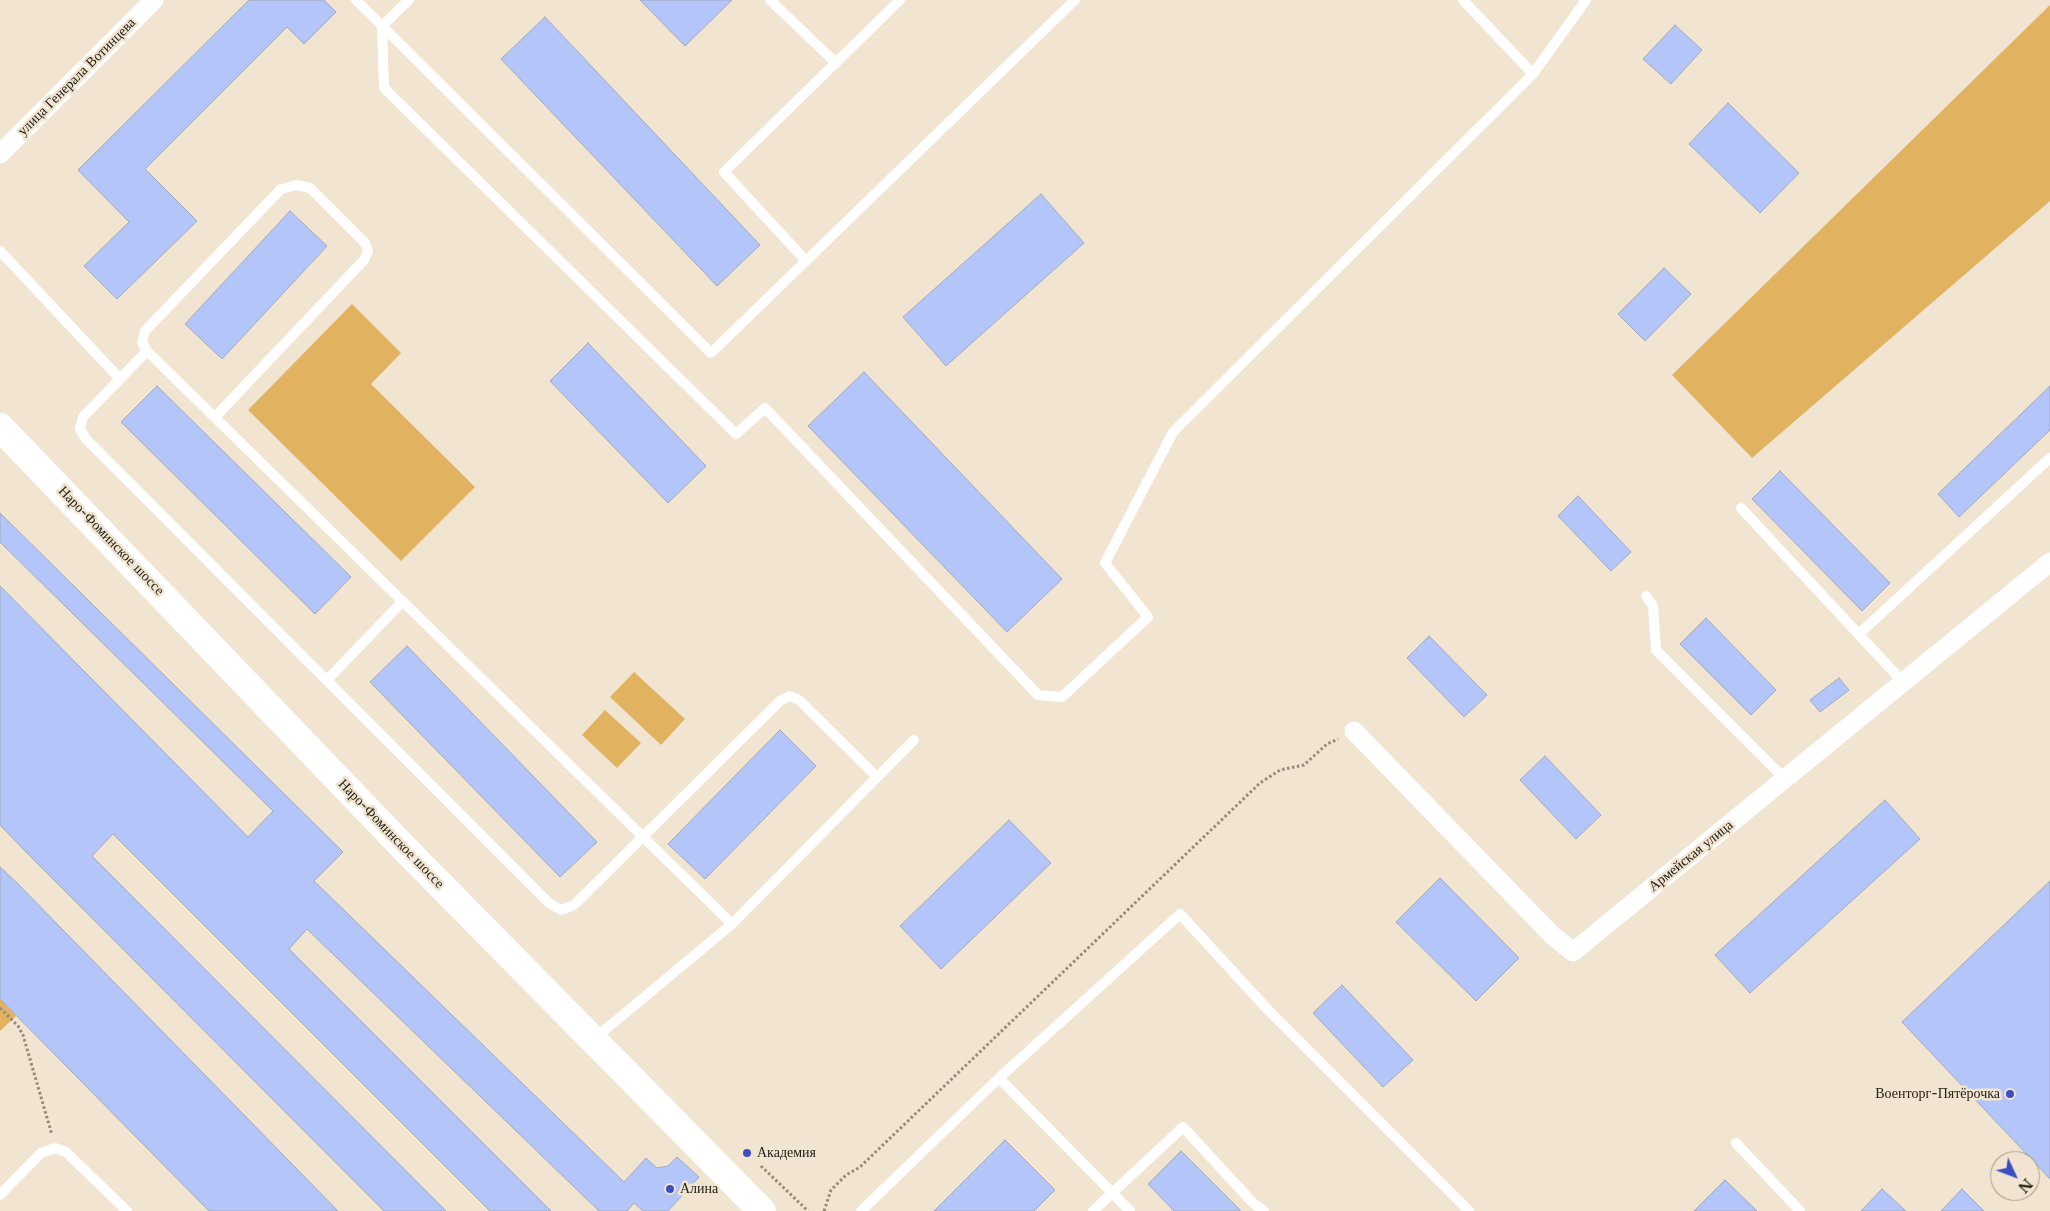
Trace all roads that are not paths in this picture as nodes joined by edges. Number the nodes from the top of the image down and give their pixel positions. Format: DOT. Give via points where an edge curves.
graph roads {
  1 [pos="154,0"];
  2 [pos="356,0"];
  3 [pos="409,0"];
  4 [pos="770,0"];
  5 [pos="900,0"];
  6 [pos="1076,0"];
  7 [pos="1463,0"];
  8 [pos="1586,0"];
  9 [pos="382,26"];
  10 [pos="836,63"];
  11 [pos="1533,74"];
  12 [pos="0,154"];
  13 [pos="0,251"];
  14 [pos="806,261"];
  15 [pos="146,350"];
  16 [pos="120,378"];
  17 [pos="215,417"];
  18 [pos="12,440"];
  19 [pos="2050,458"];
  20 [pos="1741,508"];
  21 [pos="2050,562"];
  22 [pos="1646,596"];
  23 [pos="403,601"];
  24 [pos="1859,634"];
  25 [pos="327,680"];
  26 [pos="1903,682"];
  27 [pos="1354,731"];
  28 [pos="914,740"];
  29 [pos="877,777"];
  30 [pos="1785,779"];
  31 [pos="644,836"];
  32 [pos="732,924"];
  33 [pos="594,1040"];
  34 [pos="999,1078"];
  35 [pos="1736,1144"];
  36 [pos="1113,1193"];
  37 [pos="0,1195"];
  38 [pos="126,1211"];
  39 [pos="762,1211"];
  40 [pos="861,1211"];
  41 [pos="1093,1211"];
  42 [pos="1130,1211"];
  43 [pos="1264,1211"];
  44 [pos="1469,1211"];
  45 [pos="1800,1211"];
  1 -- 12 [label="street, улица Генерала Вотинцева"];
  2 -- 9 [label="lane"];
  3 -- 9 [label="lane"];
  4 -- 10 [label="lane"];
  5 -- 10 [label="lane"];
  6 -- 14 [label="lane"];
  7 -- 11 [label="lane"];
  8 -- 11 [label="lane"];
  9 -- 11 [label="lane" via="384,88 391,95 736,434 765,408 1038,695 1062,697 1148,617 1105,563 1173,432"];
  9 -- 14 [label="lane" via="711,353"];
  10 -- 14 [label="lane" via="724,172"];
  13 -- 16 [label="lane"];
  15 -- 16 [label="lane"];
  15 -- 17 [label="lane"];
  15 -- 17 [label="lane" via="142,342 145,331 281,189 296,185 310,188 365,243 366,256"];
  16 -- 25 [label="lane" via="83,417 80,429 86,439"];
  17 -- 23 [label="lane"];
  18 -- 33 [label="main road, Наро-Фоминское шоссе" via="412,856"];
  19 -- 24 [label="lane"];
  20 -- 24 [label="lane"];
  21 -- 26 [label="street, Армейская улица"];
  22 -- 30 [label="lane" via="1653,606 1656,650"];
  23 -- 25 [label="lane"];
  23 -- 31 [label="lane"];
  24 -- 26 [label="lane"];
  25 -- 31 [label="lane" via="549,903 561,910 574,905"];
  26 -- 30 [label="street, Армейская улица"];
  27 -- 30 [label="street, Армейская улица" via="1553,936 1573,952"];
  28 -- 29 [label="lane"];
  29 -- 31 [label="lane" via="799,700 790,696 781,700"];
  29 -- 32 [label="lane"];
  31 -- 32 [label="lane"];
  32 -- 33 [label="lane"];
  33 -- 39 [label="main road, Наро-Фоминское шоссе"];
  34 -- 36 [label="lane"];
  34 -- 40 [label="lane"];
  34 -- 44 [label="lane" via="1180,914 1269,1011"];
  35 -- 45 [label="lane"];
  36 -- 41 [label="lane"];
  36 -- 42 [label="lane"];
  36 -- 43 [label="lane" via="1183,1127 1252,1203"];
  37 -- 38 [label="lane" via="41,1153 55,1148 66,1152"];
}
